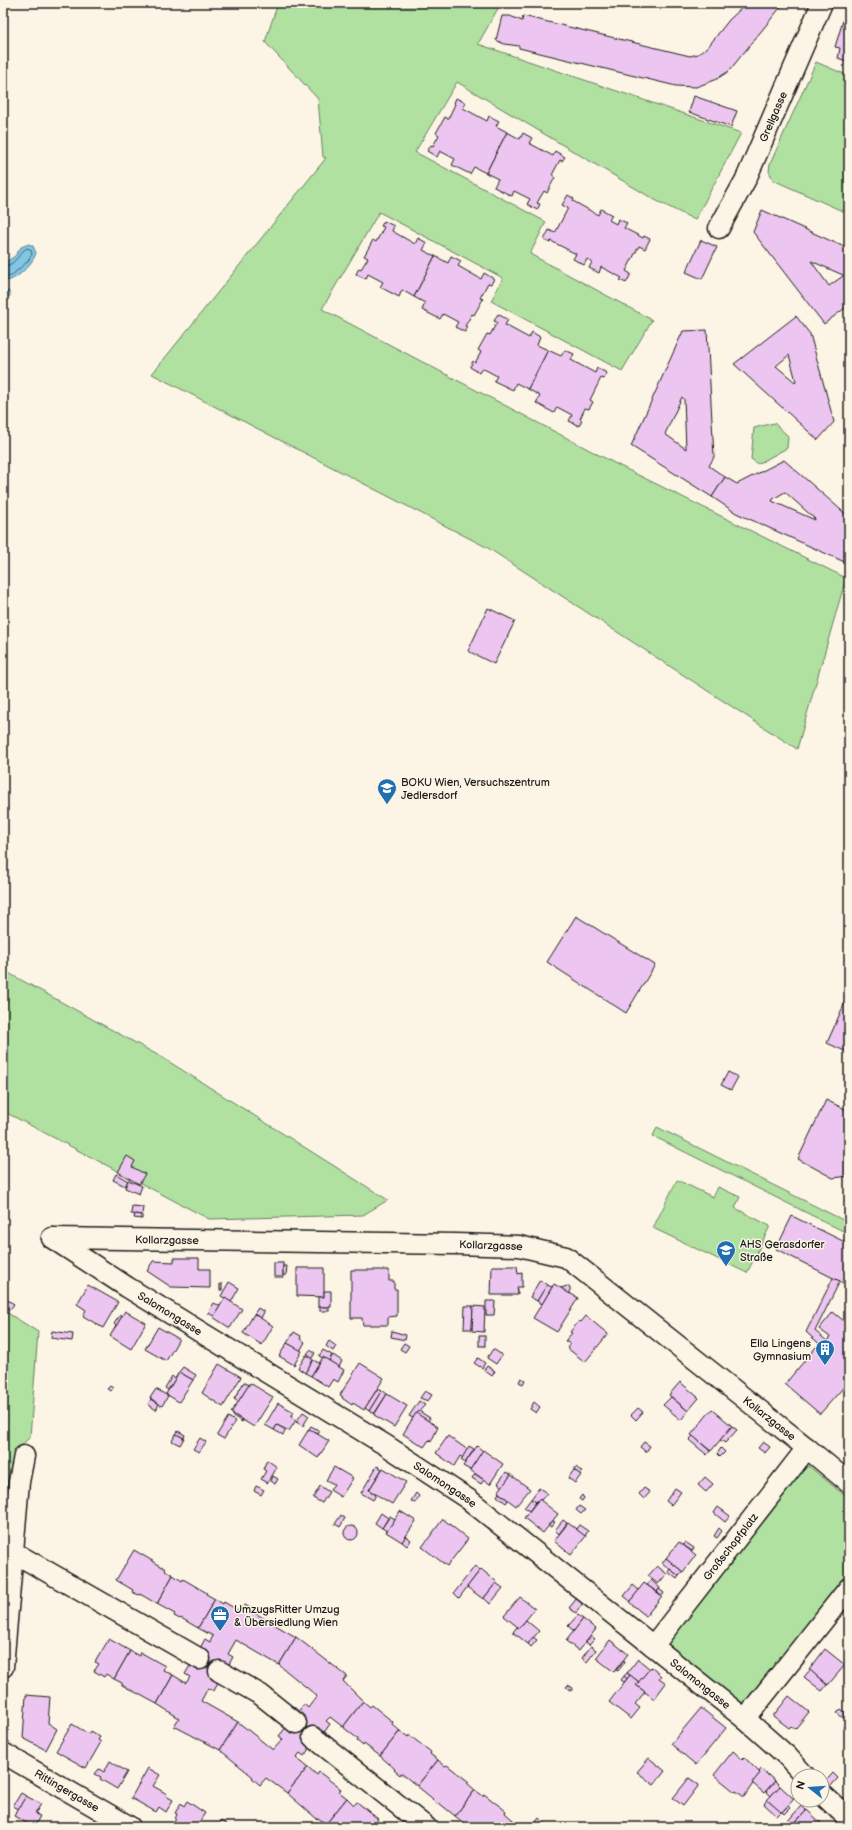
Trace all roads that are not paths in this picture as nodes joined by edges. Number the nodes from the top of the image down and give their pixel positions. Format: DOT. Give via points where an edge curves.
graph roads {
  1 [pos="822,3"];
  2 [pos="719,228"];
  3 [pos="52,1238"];
  4 [pos="807,1448"];
  5 [pos="24,1456"];
  6 [pos="849,1483"];
  7 [pos="13,1552"];
  8 [pos="849,1588"];
  9 [pos="653,1646"];
  10 [pos="200,1659"];
  11 [pos="3,1668"];
  12 [pos="219,1670"];
  13 [pos="745,1719"];
  14 [pos="296,1723"];
  15 [pos="313,1737"];
  16 [pos="3,1753"];
  17 [pos="798,1768"];
  18 [pos="830,1801"];
  19 [pos="849,1819"];
  20 [pos="130,1827"];
  21 [pos="426,1827"];
  1 -- 2 [label="street, Grellgasse" via="746,179"];
  3 -- 4 [label="street, Kollarzgasse" via="519,1246 559,1255 566,1257"];
  3 -- 9 [label="street, Salomongasse" via="468,1499"];
  4 -- 6 [label="street, Kollarzgasse"];
  4 -- 9 [label="street, Großschopfplatz"];
  5 -- 7 [label="street" via="19,1482"];
  7 -- 10 [label="street"];
  7 -- 11 [label="street"];
  8 -- 13 [label="street"];
  9 -- 13 [label="street, Salomongasse"];
  12 -- 14 [label="street" via="261,1695"];
  13 -- 17 [label="street, Salomongasse"];
  15 -- 21 [label="street"];
  16 -- 20 [label="street, Rittingergasse"];
  18 -- 19 [label="street"];
}
